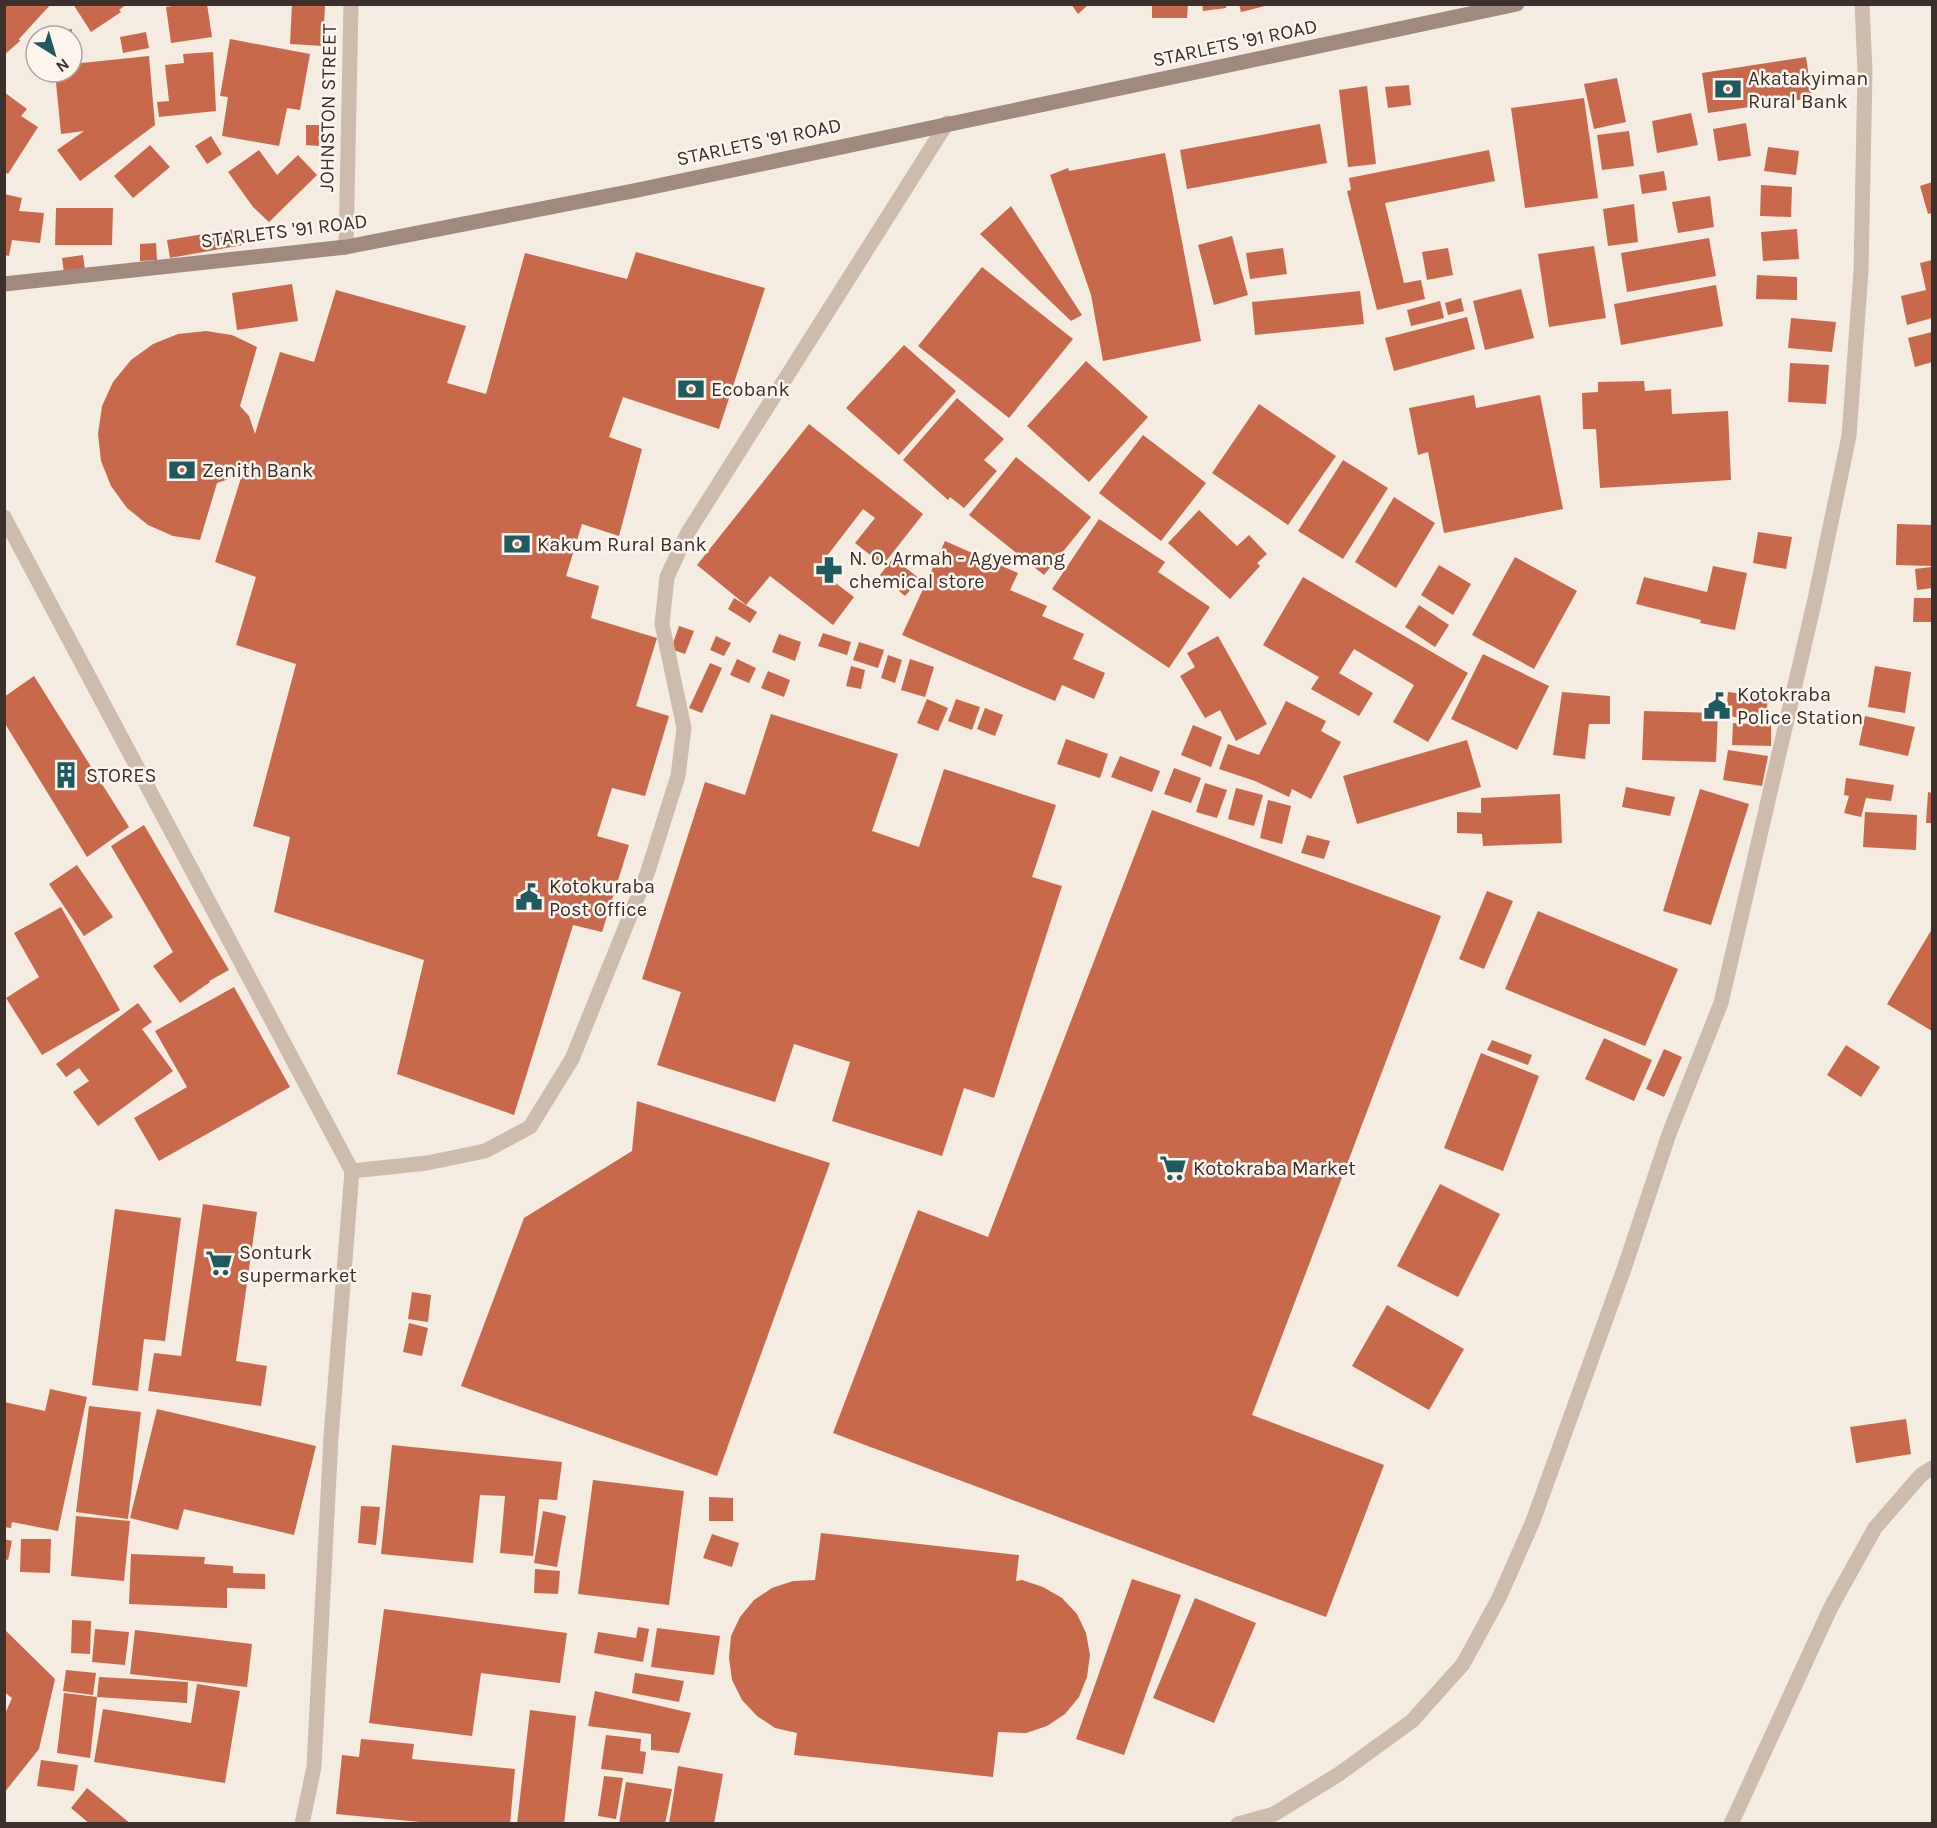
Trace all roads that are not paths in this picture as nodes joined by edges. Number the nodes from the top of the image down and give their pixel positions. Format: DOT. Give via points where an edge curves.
graph roads {
  1 [pos="351,4"];
  2 [pos="1517,4"];
  3 [pos="1862,4"];
  4 [pos="947,123"];
  5 [pos="346,247"];
  6 [pos="4,284"];
  7 [pos="4,517"];
  8 [pos="352,1171"];
  9 [pos="1932,1468"];
  10 [pos="302,1824"];
  11 [pos="1238,1824"];
  12 [pos="1731,1824"];
  1 -- 5 [label="street, JOHNSTON STREET"];
  2 -- 4 [label="street, STARLETS '91 ROAD"];
  3 -- 11 [label="street" via="1865,71 1861,271 1849,436 1721,1003 1669,1134 1533,1521 1499,1598 1463,1664 1412,1721 1339,1774 1274,1814"];
  4 -- 5 [label="street, STARLETS '91 ROAD" via="638,190"];
  4 -- 8 [label="street" via="687,534 668,577 662,624 684,728 678,777 647,873 572,1059 530,1126 485,1151 427,1163"];
  5 -- 6 [label="street, STARLETS '91 ROAD"];
  7 -- 8 [label="street"];
  8 -- 10 [label="street" via="331,1437 314,1767"];
  9 -- 12 [label="street" via="1921,1475 1875,1528 1831,1607"];
}
